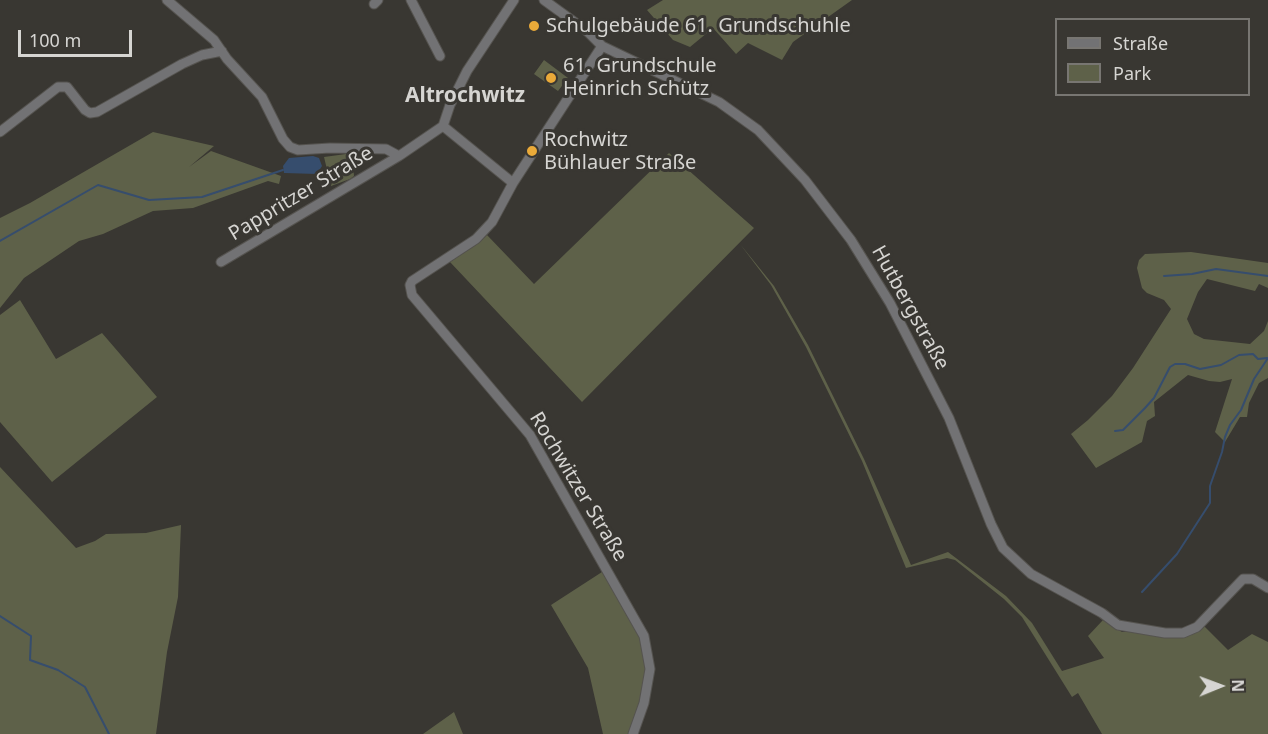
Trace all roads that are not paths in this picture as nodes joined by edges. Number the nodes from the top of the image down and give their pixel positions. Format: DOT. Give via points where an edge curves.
graph roads {
  1 [pos="167,0"];
  2 [pos="411,0"];
  3 [pos="514,0"];
  4 [pos="544,0"];
  5 [pos="602,46"];
  6 [pos="222,51"];
  7 [pos="440,56"];
  8 [pos="442,126"];
  9 [pos="0,132"];
  10 [pos="399,156"];
  11 [pos="513,183"];
  12 [pos="221,262"];
  13 [pos="1268,588"];
  14 [pos="633,734"];
  1 -- 6 [label="street"];
  2 -- 7 [label="street"];
  3 -- 8 [label="street" via="467,71"];
  4 -- 5 [label="street, Hutbergstraße"];
  5 -- 11 [label="street"];
  5 -- 13 [label="street, Hutbergstraße" via="719,102 758,130 805,180 851,240 890,303 949,418 1003,548 1031,574 1118,625 1176,633 1203,623 1243,579 1253,579"];
  6 -- 9 [label="street" via="182,64 97,112 85,110 67,87 58,87"];
  6 -- 10 [label="street" via="262,97 290,147 386,149"];
  8 -- 10 [label="street"];
  8 -- 11 [label="street"];
  10 -- 12 [label="street, Pappritzer Straße"];
  11 -- 14 [label="street, Rochwitzer Straße" via="484,232 412,281 412,295 530,435 644,636 650,669"];
}
